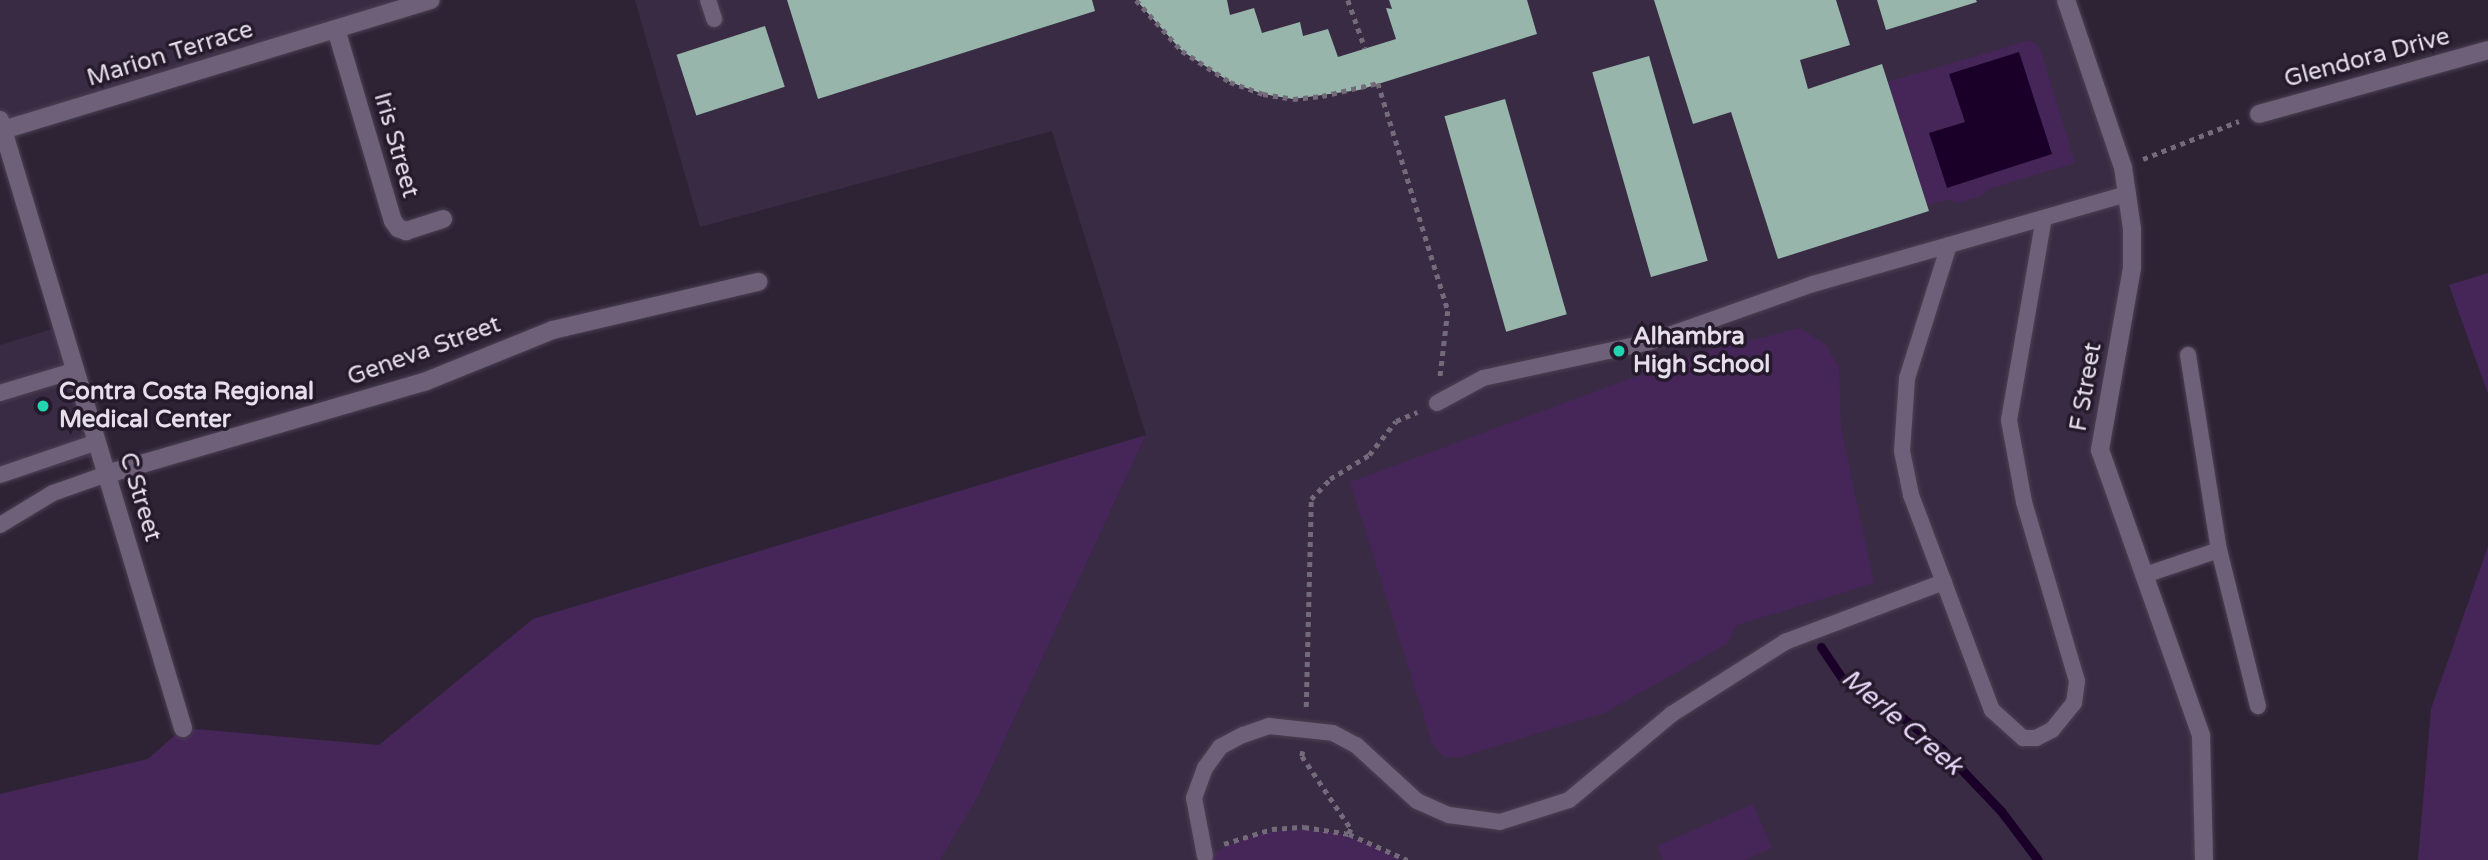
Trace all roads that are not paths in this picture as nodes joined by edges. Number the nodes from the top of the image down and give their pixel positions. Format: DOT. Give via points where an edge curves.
graph roads {
  1 [pos="431,0"];
  2 [pos="708,0"];
  3 [pos="2066,0"];
  4 [pos="714,19"];
  5 [pos="336,29"];
  6 [pos="2488,50"];
  7 [pos="2259,114"];
  8 [pos="1,125"];
  9 [pos="2127,194"];
  10 [pos="2044,218"];
  11 [pos="443,219"];
  12 [pos="1949,245"];
  13 [pos="758,282"];
  14 [pos="2189,355"];
  15 [pos="76,370"];
  16 [pos="0,393"];
  17 [pos="1437,403"];
  18 [pos="97,442"];
  19 [pos="107,474"];
  20 [pos="0,475"];
  21 [pos="0,525"];
  22 [pos="2219,550"];
  23 [pos="2145,575"];
  24 [pos="1944,582"];
  25 [pos="2258,706"];
  26 [pos="183,728"];
  27 [pos="1205,854"];
  28 [pos="2204,860"];
  1 -- 5 [label="street, Marion Terrace"];
  2 -- 4 [label="lane"];
  3 -- 9 [label="street, F Street" via="2123,167"];
  5 -- 8 [label="street, Marion Terrace"];
  5 -- 11 [label="street, Iris Street" via="393,222 406,231"];
  6 -- 7 [label="street, Glendora Drive"];
  8 -- 15 [label="street, C Street"];
  9 -- 10 [label="lane"];
  9 -- 23 [label="street, F Street" via="2132,268 2100,450"];
  10 -- 12 [label="lane"];
  10 -- 24 [label="lane" via="2009,420 2024,502 2077,681 2074,703 2052,730 2036,738 2022,737 1992,710"];
  12 -- 17 [label="lane" via="1813,284 1649,342 1483,378"];
  12 -- 24 [label="lane" via="1907,378 1902,451 1910,495"];
  13 -- 19 [label="street, Geneva Street" via="552,330 424,382"];
  14 -- 22 [label="lane"];
  15 -- 16 [label="lane"];
  15 -- 18 [label="street, C Street"];
  18 -- 19 [label="street, C Street"];
  18 -- 20 [label="lane"];
  19 -- 21 [label="lane" via="52,493"];
  19 -- 26 [label="street, C Street"];
  22 -- 23 [label="lane"];
  22 -- 25 [label="lane"];
  23 -- 28 [label="street, F Street" via="2201,736"];
  24 -- 27 [label="lane" via="1785,642 1672,714 1569,800 1500,822 1449,815 1417,801 1356,745 1334,733 1269,726 1220,747 1205,768 1194,798"];
}
